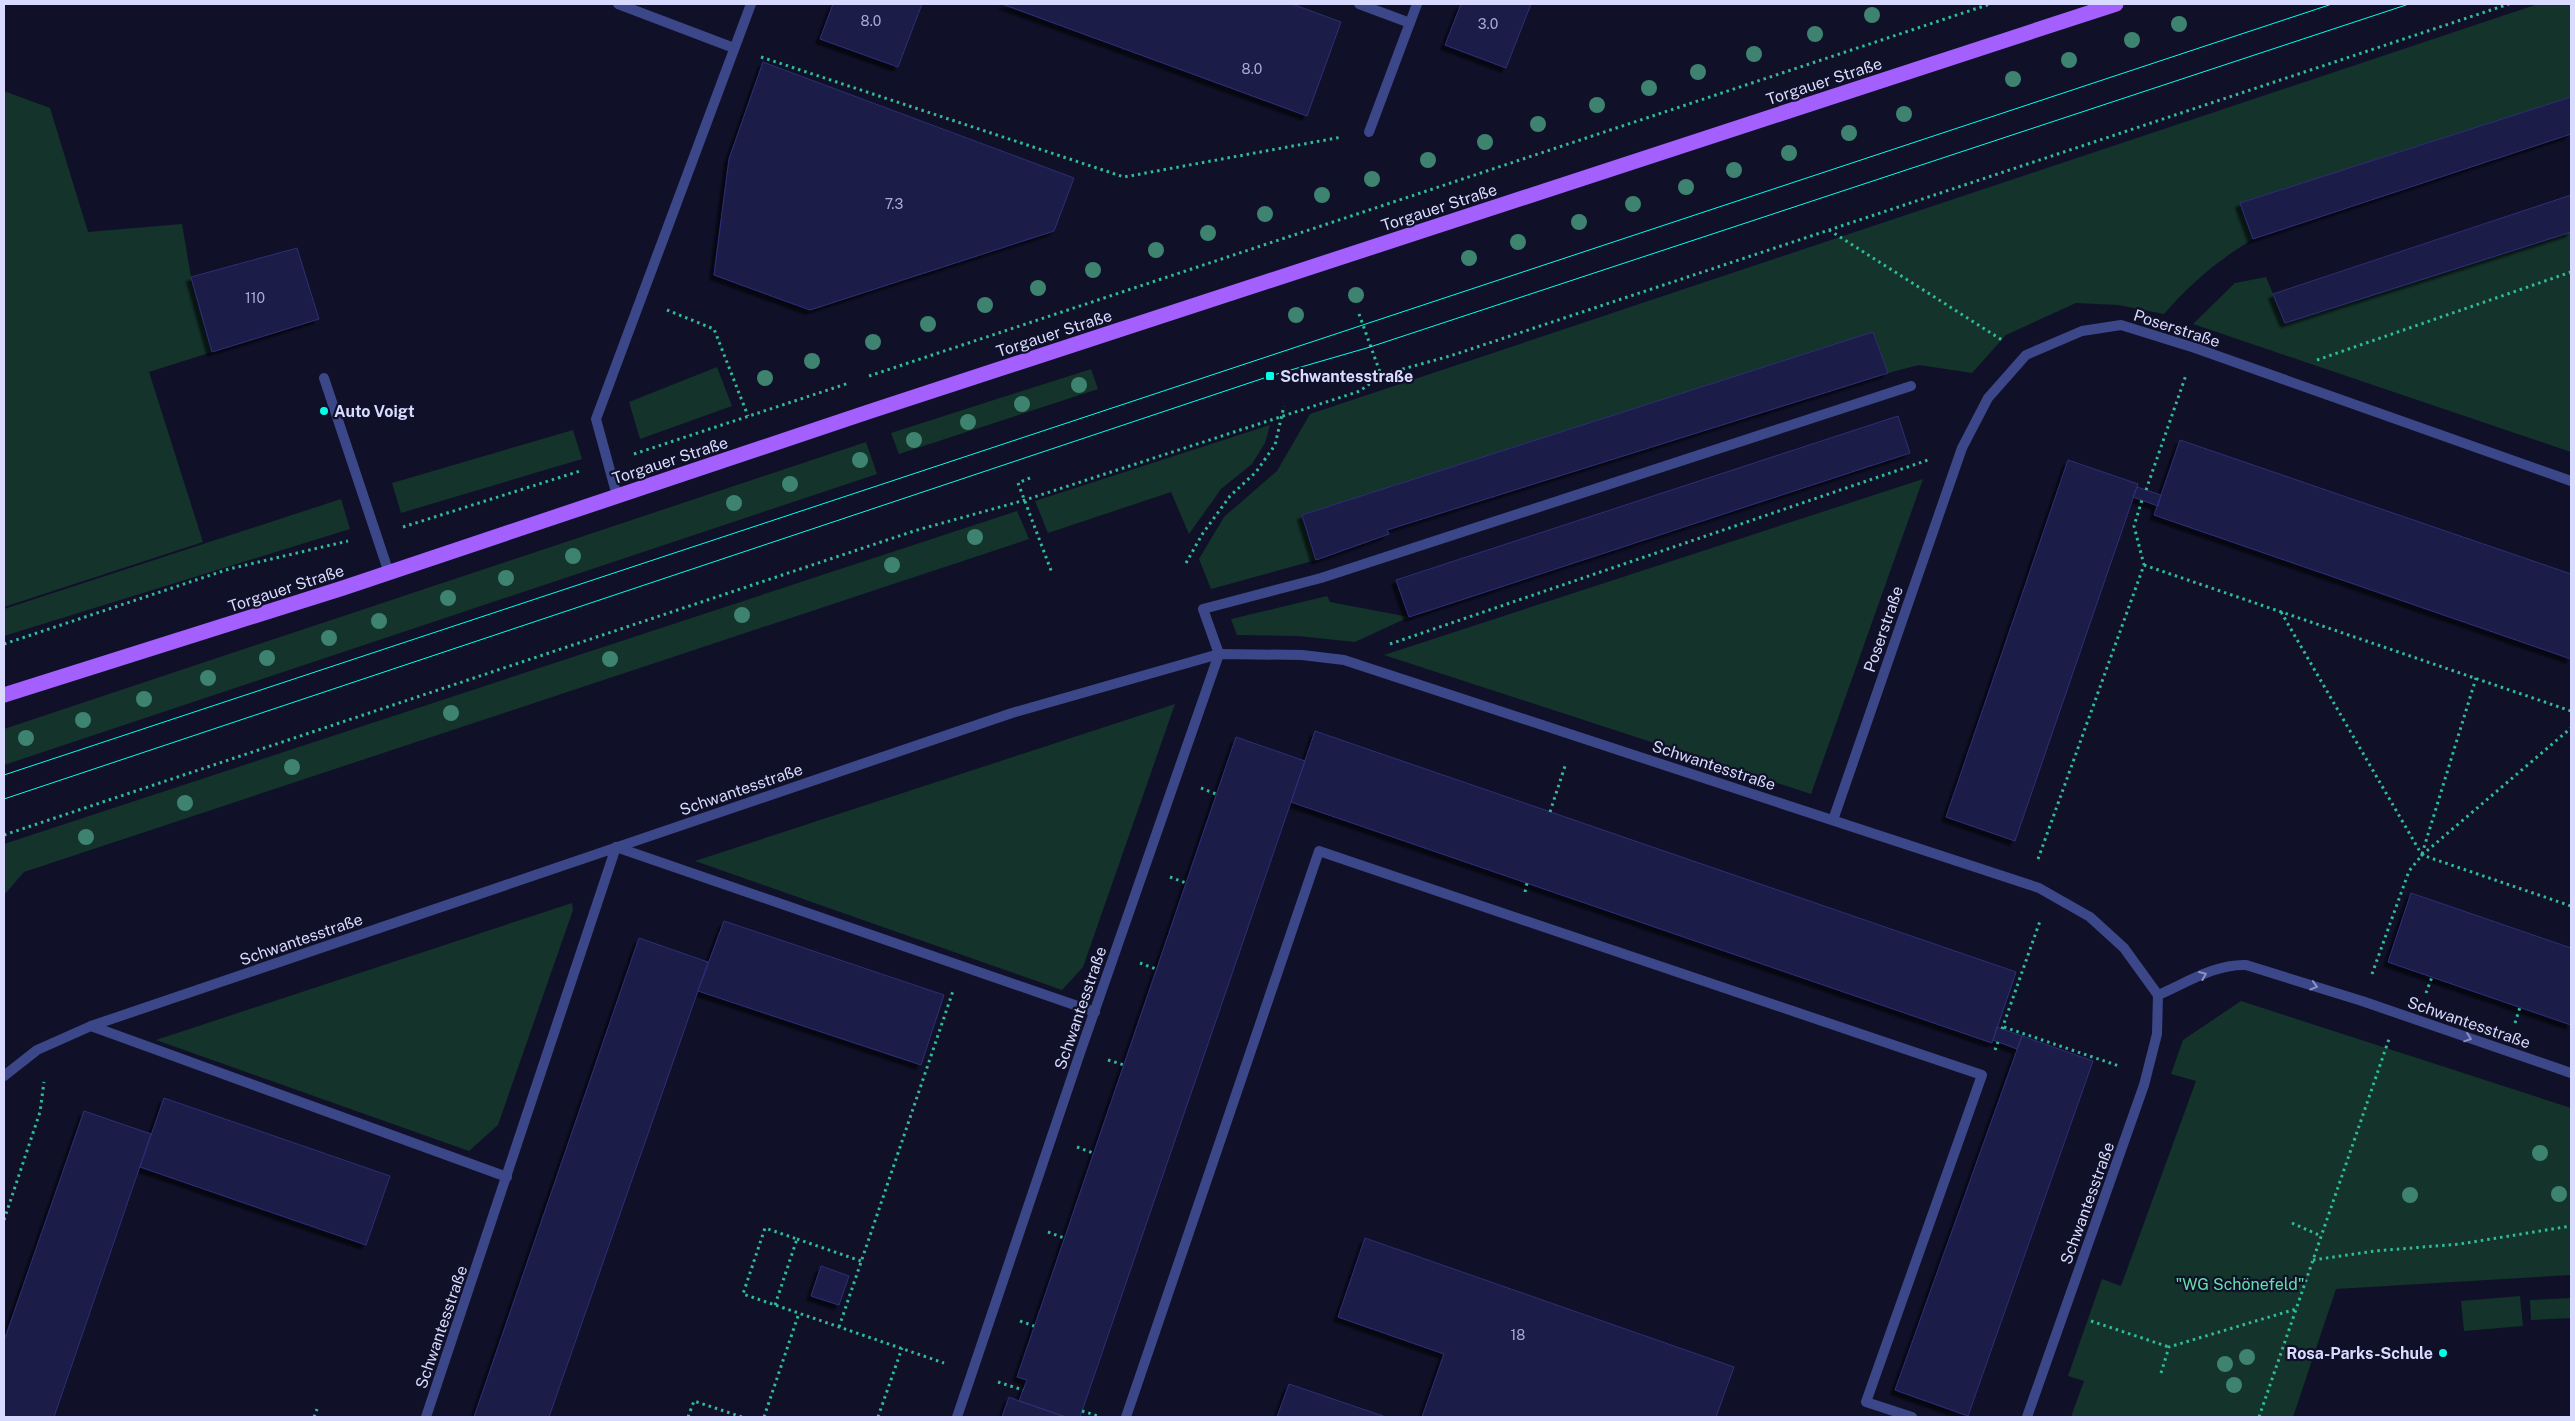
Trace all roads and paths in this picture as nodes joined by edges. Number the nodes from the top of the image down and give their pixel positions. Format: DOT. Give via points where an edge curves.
graph roads {
  1 [pos="618,4"];
  2 [pos="751,4"];
  3 [pos="1360,4"];
  4 [pos="1418,4"];
  5 [pos="1990,4"];
  6 [pos="2116,4"];
  7 [pos="2509,4"];
  8 [pos="1410,23"];
  9 [pos="734,48"];
  10 [pos="1369,132"];
  11 [pos="1829,230"];
  12 [pos="2571,272"];
  13 [pos="640,299"];
  14 [pos="1359,314"];
  15 [pos="2026,355"];
  16 [pos="1364,375"];
  17 [pos="2186,375"];
  18 [pos="1381,376"];
  19 [pos="2271,376"];
  20 [pos="324,378"];
  21 [pos="864,378"];
  22 [pos="855,381"];
  23 [pos="1911,386"];
  24 [pos="1284,406"];
  25 [pos="748,416"];
  26 [pos="1282,416"];
  27 [pos="1962,448"];
  28 [pos="608,462"];
  29 [pos="1030,478"];
  30 [pos="2571,481"];
  31 [pos="2146,490"];
  32 [pos="617,496"];
  33 [pos="1025,500"];
  34 [pos="2142,500"];
  35 [pos="377,535"];
  36 [pos="1186,563"];
  37 [pos="2144,565"];
  38 [pos="389,573"];
  39 [pos="1052,573"];
  40 [pos="2280,612"];
  41 [pos="4,644"];
  42 [pos="1219,654"];
  43 [pos="1344,660"];
  44 [pos="2476,678"];
  45 [pos="4,695"];
  46 [pos="2571,711"];
  47 [pos="2571,728"];
  48 [pos="1575,735"];
  49 [pos="1204,789"];
  50 [pos="1216,794"];
  51 [pos="1550,812"];
  52 [pos="1833,820"];
  53 [pos="4,835"];
  54 [pos="616,847"];
  55 [pos="2040,852"];
  56 [pos="2422,855"];
  57 [pos="2049,896"];
  58 [pos="2571,906"];
  59 [pos="962,966"];
  60 [pos="2374,968"];
  61 [pos="2432,977"];
  62 [pos="2427,990"];
  63 [pos="2158,994"];
  64 [pos="2520,1007"];
  65 [pos="1095,1012"];
  66 [pos="2398,1014"];
  67 [pos="2516,1020"];
  68 [pos="91,1026"];
  69 [pos="37,1050"];
  70 [pos="2571,1073"];
  71 [pos="2147,1075"];
  72 [pos="4,1076"];
  73 [pos="507,1177"];
  74 [pos="4,1220"];
  75 [pos="2292,1223"];
  76 [pos="2571,1226"];
  77 [pos="2321,1236"];
  78 [pos="798,1239"];
  79 [pos="2313,1260"];
  80 [pos="862,1261"];
  81 [pos="775,1305"];
  82 [pos="2297,1309"];
  83 [pos="2064,1312"];
  84 [pos="799,1313"];
  85 [pos="839,1327"];
  86 [pos="902,1348"];
  87 [pos="2169,1348"];
  88 [pos="972,1373"];
  89 [pos="2161,1373"];
  90 [pos="317,1409"];
  91 [pos="1082,1411"];
  92 [pos="314,1417"];
  93 [pos="426,1417"];
  94 [pos="688,1417"];
  95 [pos="742,1417"];
  96 [pos="764,1417"];
  97 [pos="878,1417"];
  98 [pos="957,1417"];
  99 [pos="1100,1417"];
  100 [pos="1126,1417"];
  101 [pos="1912,1417"];
  102 [pos="2027,1417"];
  103 [pos="2259,1417"];
  1 -- 9 [label="street"];
  2 -- 9 [label="street"];
  3 -- 8 [label="street"];
  4 -- 8 [label="street"];
  5 -- 21 [label="path"];
  6 -- 32 [label="main road, Torgauer Straße"];
  7 -- 11 [label="path"];
  8 -- 10 [label="street"];
  9 -- 10 [label="path" via="1124,177"];
  9 -- 13 [label="street"];
  11 -- 15 [label="path"];
  11 -- 18 [label="path"];
  12 -- 19 [label="path"];
  13 -- 25 [label="path" via="714,329"];
  13 -- 28 [label="street" via="596,419"];
  14 -- 18 [label="path"];
  15 -- 19 [label="street, Poserstraße" via="2082,331 2121,325"];
  15 -- 27 [label="street, Poserstraße" via="1988,398"];
  16 -- 18 [label="path"];
  17 -- 31 [label="path"];
  18 -- 26 [label="path" via="1360,390"];
  19 -- 30 [label="street, Poserstraße"];
  20 -- 35 [label="street"];
  22 -- 25 [label="path"];
  23 -- 42 [label="street" via="1321,578 1203,609"];
  24 -- 26 [label="path"];
  25 -- 28 [label="path"];
  26 -- 33 [label="path"];
  26 -- 36 [label="path" via="1275,445 1256,472 1230,496"];
  27 -- 43 [label="path"];
  27 -- 52 [label="street, Poserstraße"];
  28 -- 32 [label="street"];
  28 -- 35 [label="path"];
  29 -- 33 [label="path" via="1018,483"];
  32 -- 38 [label="main road, Torgauer Straße"];
  33 -- 39 [label="path"];
  33 -- 53 [label="path" via="914,531"];
  34 -- 37 [label="path" via="2134,526"];
  35 -- 38 [label="street"];
  35 -- 41 [label="path" via="229,569"];
  37 -- 40 [label="path"];
  37 -- 55 [label="path"];
  38 -- 45 [label="main road, Torgauer Straße"];
  40 -- 44 [label="path"];
  40 -- 56 [label="path"];
  42 -- 43 [label="street, Schwantesstraße" via="1302,655"];
  42 -- 54 [label="street, Schwantesstraße" via="1012,713"];
  42 -- 65 [label="street, Schwantesstraße"];
  43 -- 48 [label="street, Schwantesstraße"];
  44 -- 46 [label="path"];
  44 -- 56 [label="path"];
  47 -- 56 [label="path"];
  48 -- 51 [label="path"];
  48 -- 52 [label="street, Schwantesstraße"];
  49 -- 50 [label="path"];
  52 -- 57 [label="street, Schwantesstraße" via="2039,888"];
  54 -- 59 [label="street"];
  54 -- 68 [label="street, Schwantesstraße"];
  54 -- 73 [label="street, Schwantesstraße"];
  56 -- 58 [label="path"];
  56 -- 60 [label="path" via="2408,871"];
  57 -- 63 [label="street, Schwantesstraße" via="2090,916 2124,948"];
  57 -- 71 [label="path" via="2003,1028"];
  59 -- 65 [label="street"];
  59 -- 80 [label="path"];
  61 -- 62 [label="path"];
  63 -- 66 [label="street, Schwantesstraße, one-way" via="2228,966 2246,965"];
  63 -- 71 [label="street, Schwantesstraße" via="2157,1034"];
  64 -- 67 [label="path"];
  65 -- 88 [label="street, Schwantesstraße"];
  66 -- 70 [label="street, Schwantesstraße, one-way"];
  66 -- 77 [label="path"];
  68 -- 69 [label="street, Schwantesstraße"];
  68 -- 73 [label="street"];
  69 -- 72 [label="street, Schwantesstraße"];
  69 -- 74 [label="path" via="44,1079 40,1112"];
  71 -- 83 [label="street, Schwantesstraße"];
  73 -- 93 [label="street, Schwantesstraße"];
  75 -- 77 [label="path"];
  76 -- 79 [label="path" via="2460,1244"];
  77 -- 79 [label="path"];
  78 -- 80 [label="path"];
  78 -- 81 [label="path"];
  78 -- 81 [label="path" via="765,1228 743,1294"];
  79 -- 82 [label="path"];
  80 -- 85 [label="path"];
  81 -- 84 [label="path"];
  82 -- 87 [label="path"];
  82 -- 103 [label="path"];
  83 -- 87 [label="path"];
  83 -- 102 [label="street, Schwantesstraße"];
  84 -- 85 [label="path"];
  84 -- 96 [label="path"];
  85 -- 86 [label="path"];
  86 -- 88 [label="path"];
  86 -- 97 [label="path"];
  87 -- 89 [label="path"];
  88 -- 98 [label="street, Schwantesstraße"];
  90 -- 92 [label="path"];
  91 -- 99 [label="path"];
  94 -- 95 [label="path" via="694,1400"];
  100 -- 101 [label="street" via="1319,851 1982,1075 1866,1402"];
}
